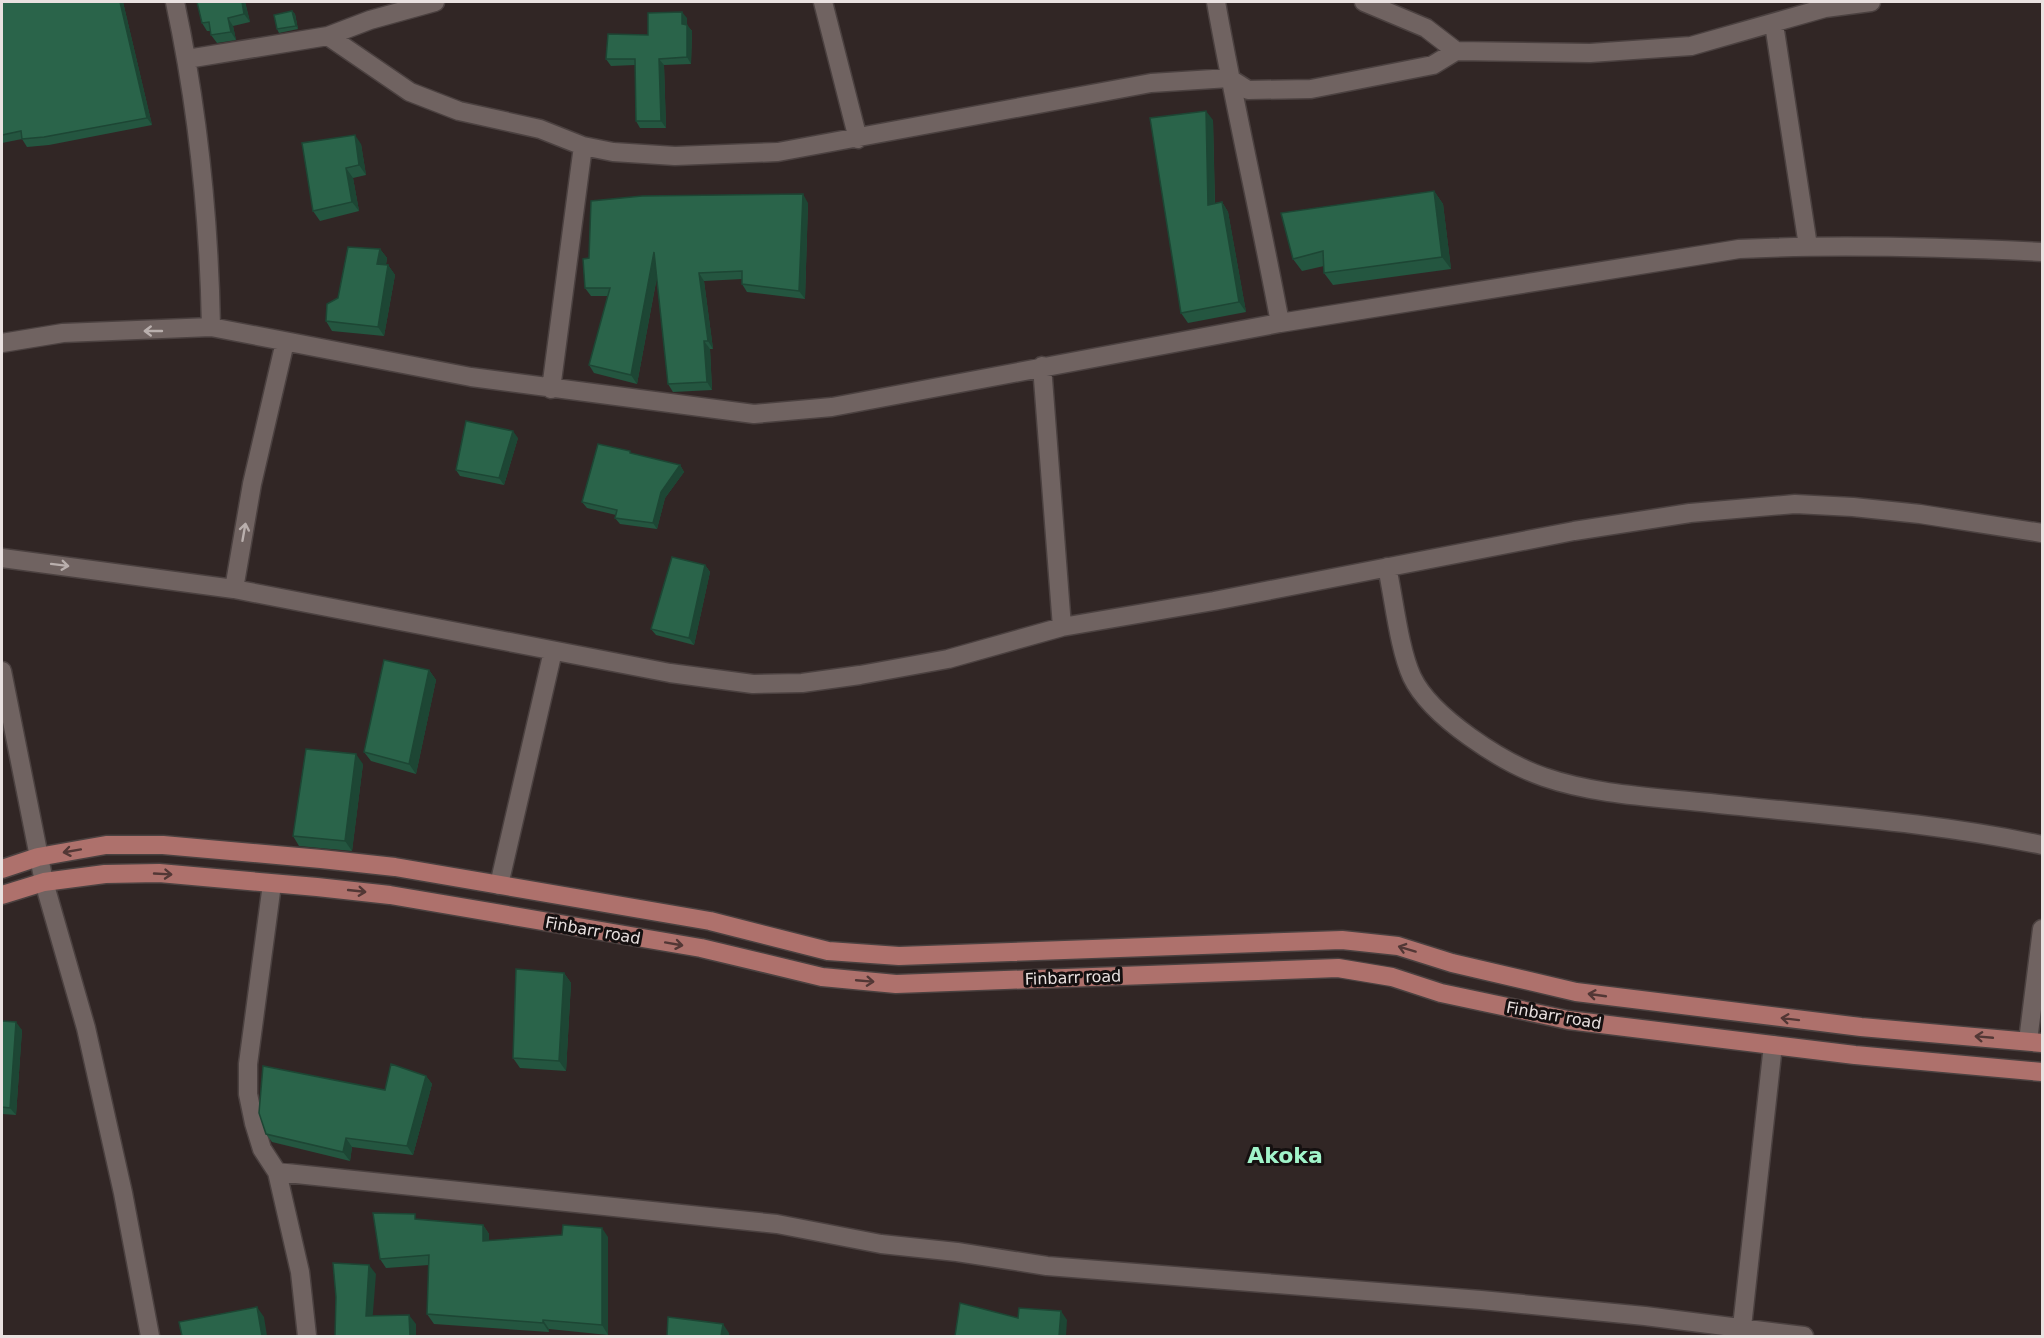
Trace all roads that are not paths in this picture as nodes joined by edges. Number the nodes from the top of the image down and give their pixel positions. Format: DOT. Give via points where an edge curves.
graph roads {
  1 [pos="175,2"];
  2 [pos="435,2"];
  3 [pos="823,2"];
  4 [pos="1216,2"];
  5 [pos="1364,2"];
  6 [pos="1871,2"];
  7 [pos="1790,9"];
  8 [pos="1774,24"];
  9 [pos="328,36"];
  10 [pos="1456,51"];
  11 [pos="187,59"];
  12 [pos="1229,78"];
  13 [pos="858,139"];
  14 [pos="583,146"];
  15 [pos="1808,246"];
  16 [pos="2043,252"];
  17 [pos="1280,323"];
  18 [pos="211,327"];
  19 [pos="285,342"];
  20 [pos="2,343"];
  21 [pos="1042,366"];
  22 [pos="551,389"];
  23 [pos="2043,533"];
  24 [pos="2,558"];
  25 [pos="1387,567"];
  26 [pos="234,590"];
  27 [pos="1062,627"];
  28 [pos="553,651"];
  29 [pos="2,671"];
  30 [pos="2043,845"];
  31 [pos="39,857"];
  32 [pos="2,869"];
  33 [pos="44,882"];
  34 [pos="272,884"];
  35 [pos="499,885"];
  36 [pos="2,895"];
  37 [pos="2043,929"];
  38 [pos="2035,1042"];
  39 [pos="1773,1045"];
  40 [pos="2043,1072"];
  41 [pos="277,1172"];
  42 [pos="1742,1332"];
  43 [pos="150,1336"];
  44 [pos="308,1336"];
  45 [pos="1804,1336"];
  1 -- 11 [label="street"];
  2 -- 9 [label="street"];
  3 -- 13 [label="street"];
  4 -- 12 [label="street"];
  5 -- 10 [label="street" via="1426,28"];
  6 -- 7 [label="street"];
  7 -- 8 [label="street"];
  8 -- 10 [label="street" via="1691,46 1590,53"];
  8 -- 15 [label="street"];
  9 -- 11 [label="street"];
  9 -- 14 [label="street" via="410,92 459,111 540,129"];
  10 -- 12 [label="street" via="1433,65 1311,89 1248,90"];
  11 -- 18 [label="street" via="204,182"];
  12 -- 13 [label="street" via="1151,83"];
  12 -- 17 [label="street"];
  13 -- 14 [label="street" via="778,152 675,156"];
  14 -- 22 [label="street"];
  15 -- 16 [label="street" via="1939,246"];
  15 -- 17 [label="street" via="1739,249"];
  17 -- 21 [label="street"];
  18 -- 19 [label="street"];
  18 -- 20 [label="street, one-way" via="63,333"];
  19 -- 22 [label="street"];
  26 -- 19 [label="street, one-way" via="252,484"];
  21 -- 22 [label="street" via="832,407 754,414"];
  21 -- 27 [label="street"];
  23 -- 25 [label="street" via="1920,514 1795,504 1690,513"];
  24 -- 26 [label="street, one-way"];
  25 -- 27 [label="street"];
  25 -- 30 [label="street" via="1407,661 1422,692 1444,716 1478,742 1544,777 1645,796 1970,830"];
  26 -- 28 [label="street"];
  27 -- 28 [label="street" via="948,659 802,683 753,684 682,675"];
  28 -- 35 [label="street"];
  29 -- 31 [label="street"];
  31 -- 32 [label="main road, Finbarr road"];
  31 -- 33 [label="street"];
  35 -- 31 [label="main road, Finbarr road, one-way" via="395,867 162,845 106,845"];
  33 -- 34 [label="main road, Finbarr road, one-way" via="105,874 159,873"];
  33 -- 36 [label="main road, Finbarr road"];
  33 -- 43 [label="street" via="86,1028"];
  34 -- 39 [label="main road, Finbarr road, one-way" via="425,901 701,948 822,977 896,984 1338,968 1392,977 1441,993 1568,1020"];
  34 -- 41 [label="street" via="248,1064 248,1094 262,1149"];
  38 -- 35 [label="main road, Finbarr road, one-way" via="1861,1027 1587,994 1452,963 1398,946 1342,940 898,956 828,951 710,921"];
  37 -- 38 [label="street"];
  39 -- 40 [label="main road, Finbarr road"];
  39 -- 42 [label="street"];
  41 -- 42 [label="street" via="777,1224 881,1244 1047,1266 1481,1300"];
  41 -- 44 [label="street" via="300,1272"];
  42 -- 45 [label="street"];
}
